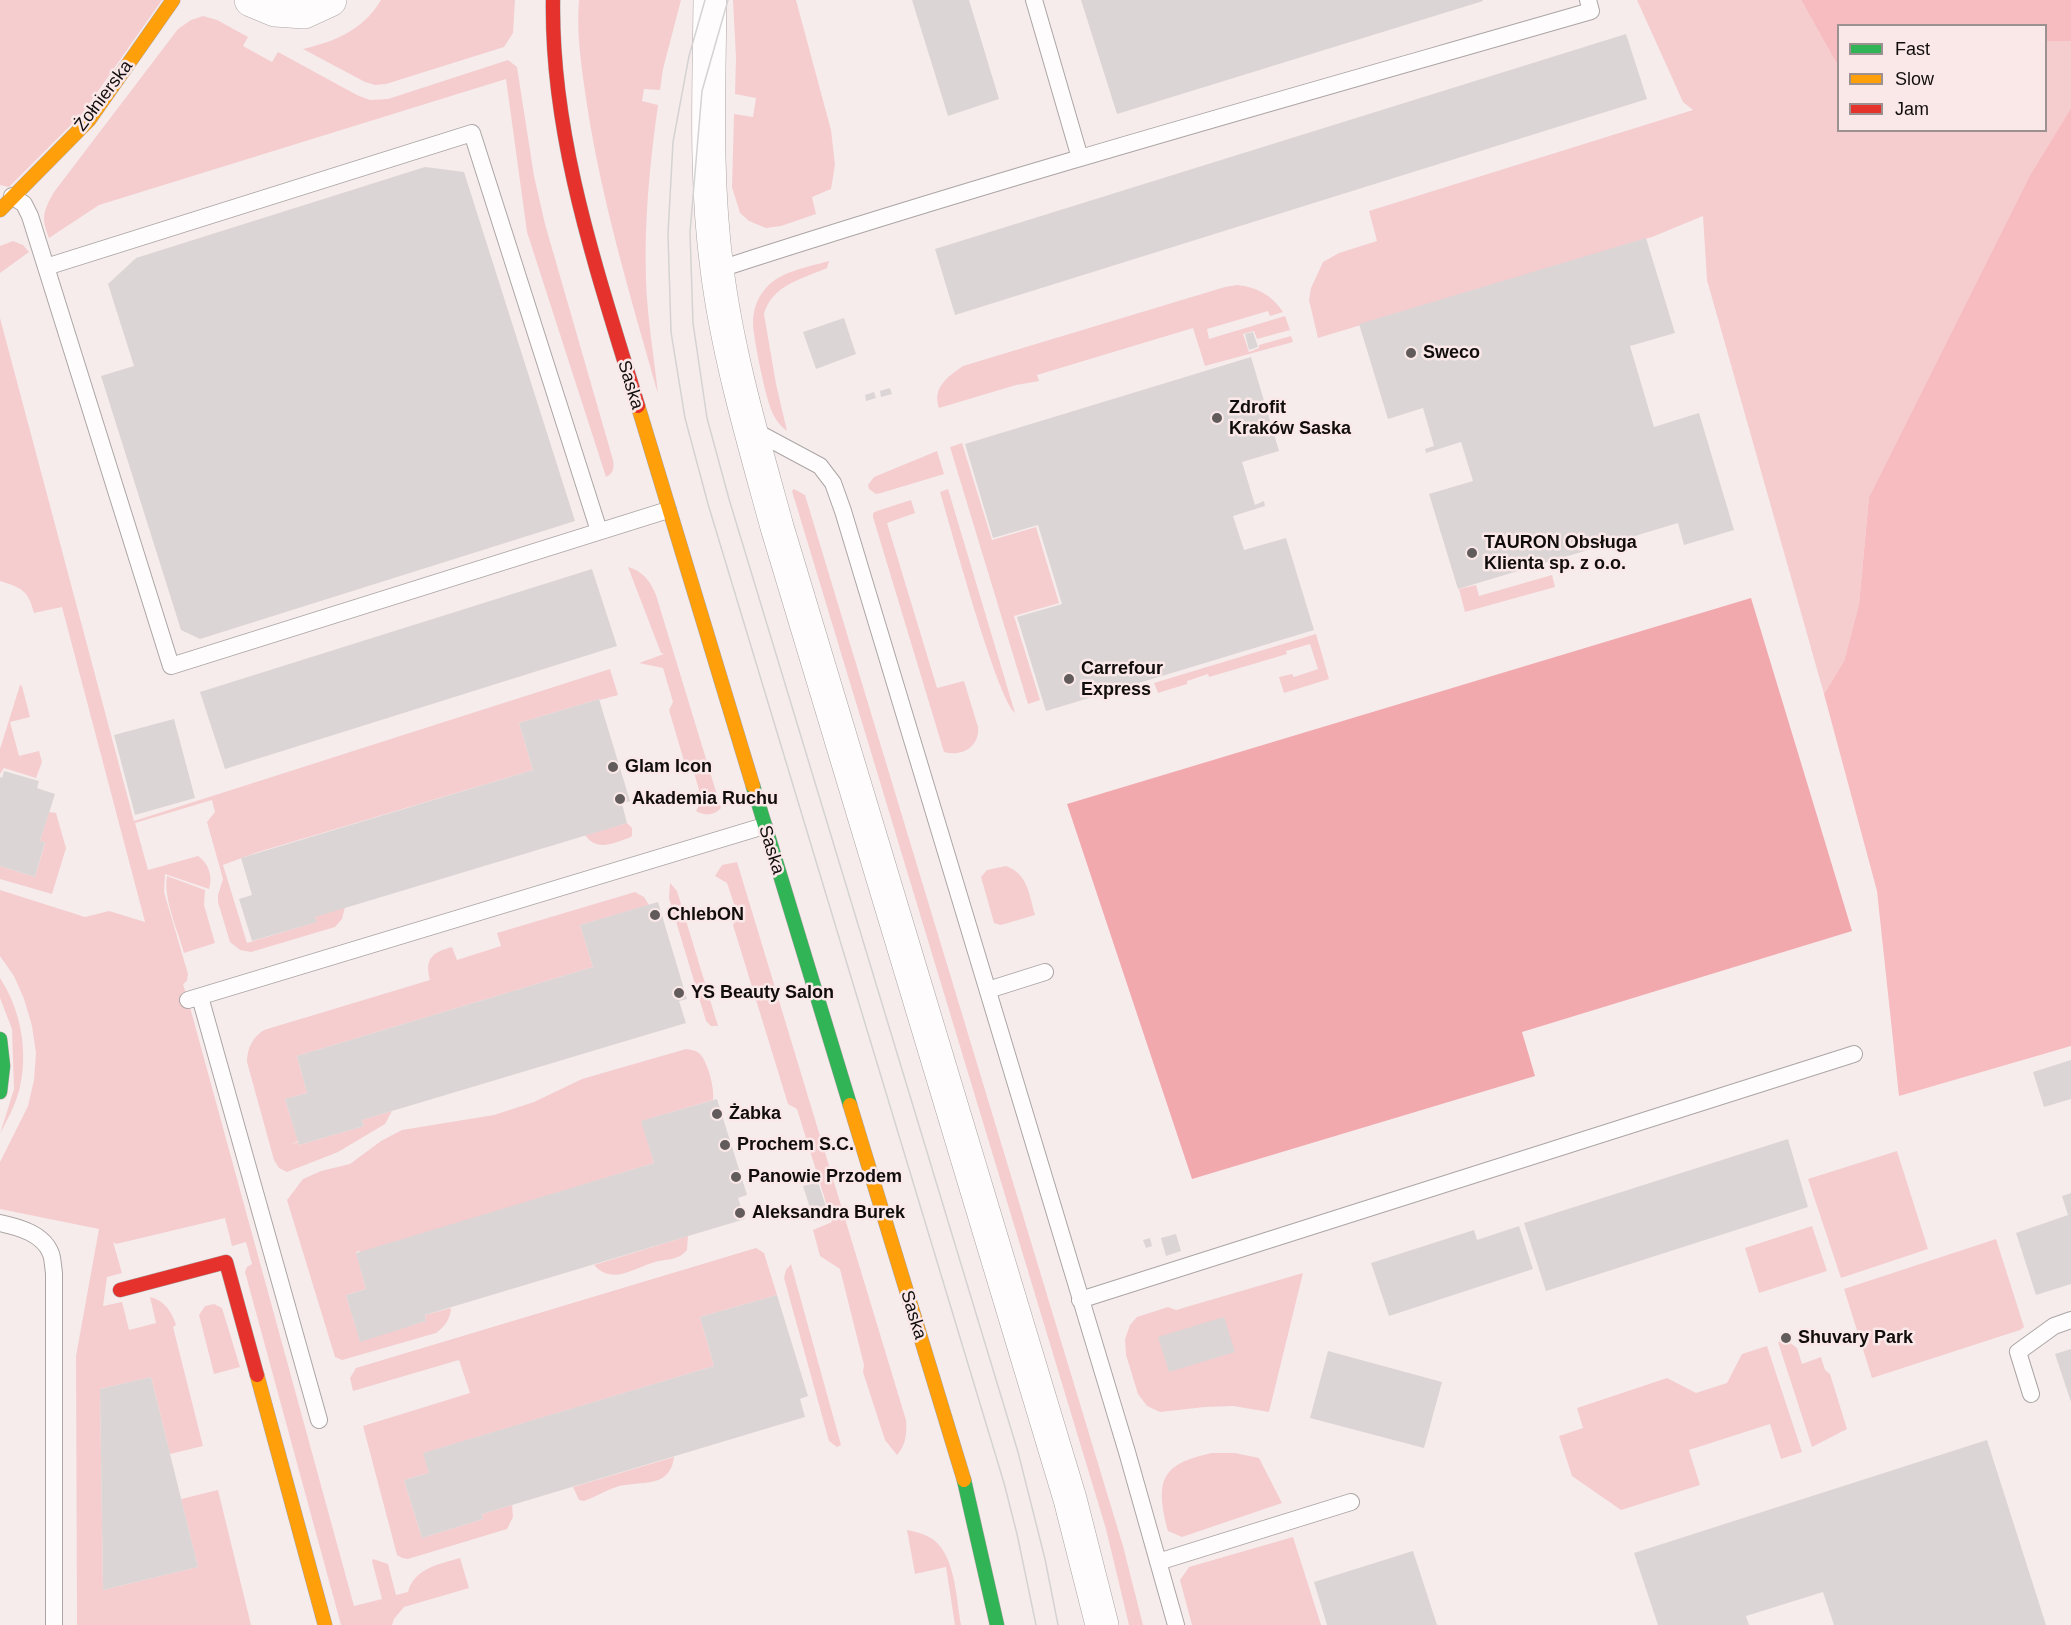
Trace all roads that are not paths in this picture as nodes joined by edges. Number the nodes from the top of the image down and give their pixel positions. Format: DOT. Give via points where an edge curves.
graph roads {
  1 [pos="173,0"];
  2 [pos="251,0"];
  3 [pos="330,0"];
  4 [pos="553,0"];
  5 [pos="710,0"];
  6 [pos="1034,0"];
  7 [pos="1588,0"];
  8 [pos="1080,158"];
  9 [pos="4,200"];
  10 [pos="46,267"];
  11 [pos="717,270"];
  12 [pos="750,428"];
  13 [pos="668,510"];
  14 [pos="599,531"];
  15 [pos="764,826"];
  16 [pos="1045,972"];
  17 [pos="988,990"];
  18 [pos="0,1039"];
  19 [pos="1854,1054"];
  20 [pos="0,1092"];
  21 [pos="0,1223"];
  22 [pos="120,1290"];
  23 [pos="1080,1300"];
  24 [pos="2071,1320"];
  25 [pos="2031,1395"];
  26 [pos="319,1420"];
  27 [pos="1351,1502"];
  28 [pos="1158,1562"];
  29 [pos="54,1625"];
  30 [pos="325,1625"];
  31 [pos="997,1625"];
  32 [pos="1102,1625"];
  33 [pos="1176,1625"];
  1 -- 9 [label="street, Żołnierska" via="89,120"];
  2 -- 3 [label="street" via="275,10 304,12"];
  4 -- 13 [label="street, Saska" via="553,47 576,192"];
  5 -- 11 [label="street" via="708,181"];
  6 -- 8 [label="lane"];
  7 -- 8 [label="lane" via="1592,11"];
  8 -- 11 [label="lane"];
  9 -- 10 [label="lane" via="24,204"];
  10 -- 14 [label="lane" via="472,133"];
  10 -- 14 [label="lane" via="171,666"];
  11 -- 12 [label="street"];
  12 -- 17 [label="lane" via="820,466 833,483"];
  12 -- 32 [label="street" via="1070,1500"];
  13 -- 14 [label="lane"];
  13 -- 15 [label="street, Saska"];
  15 -- 26 [label="lane" via="194,999"];
  15 -- 31 [label="street, Saska" via="964,1482"];
  16 -- 17 [label="lane"];
  17 -- 23 [label="lane"];
  18 -- 20 [label="street"];
  19 -- 23 [label="lane"];
  21 -- 29 [label="lane" via="36,1235 51,1253 54,1273"];
  22 -- 30 [label="street" via="226,1262"];
  23 -- 28 [label="lane"];
  24 -- 25 [label="lane" via="2054,1326 2018,1352"];
  27 -- 28 [label="lane"];
  28 -- 33 [label="lane"];
}
